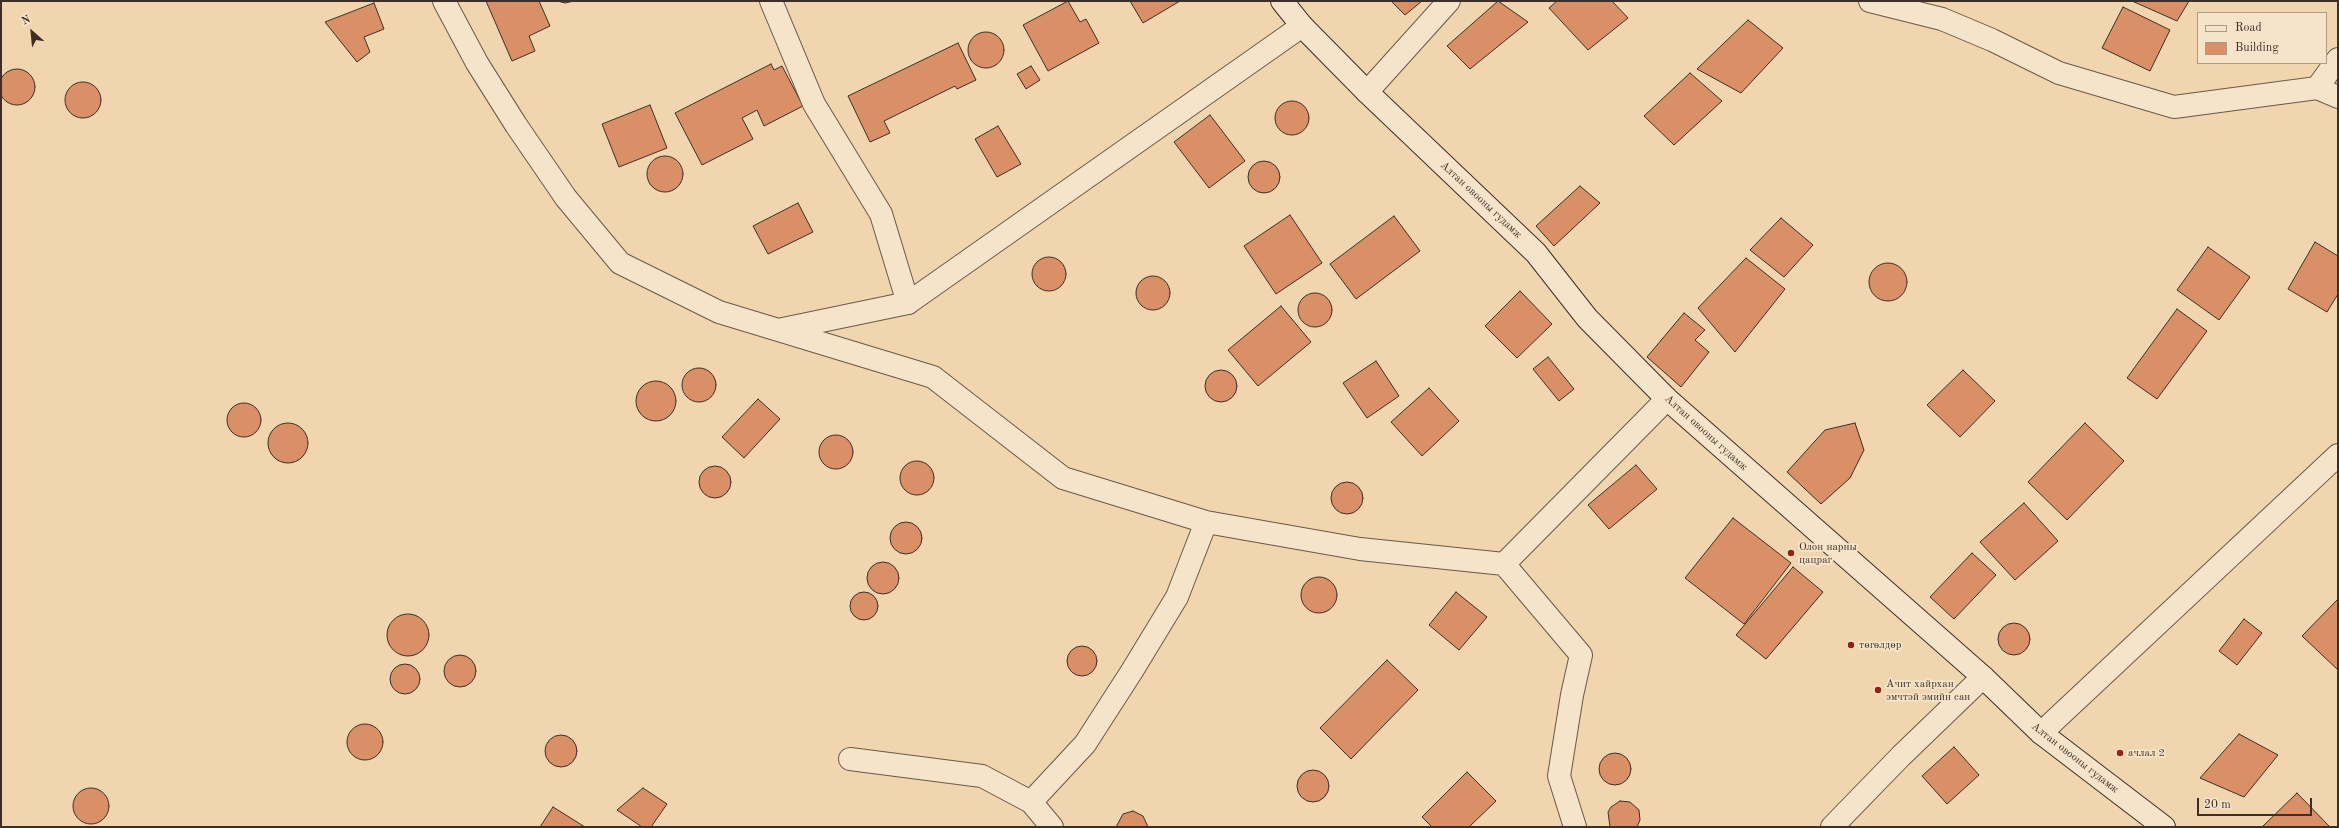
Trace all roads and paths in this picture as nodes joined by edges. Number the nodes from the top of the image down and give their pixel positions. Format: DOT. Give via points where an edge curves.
graph roads {
  1 [pos="444,1"];
  2 [pos="771,1"];
  3 [pos="1282,1"];
  4 [pos="1449,1"];
  5 [pos="1870,1"];
  6 [pos="1302,26"];
  7 [pos="2338,59"];
  8 [pos="2317,88"];
  9 [pos="1367,92"];
  10 [pos="2338,97"];
  11 [pos="908,304"];
  12 [pos="775,330"];
  13 [pos="1667,399"];
  14 [pos="2338,455"];
  15 [pos="1206,522"];
  16 [pos="1504,564"];
  17 [pos="1983,677"];
  18 [pos="2041,733"];
  19 [pos="850,759"];
  20 [pos="1032,802"];
  21 [pos="1052,827"];
  22 [pos="1574,827"];
  23 [pos="1832,827"];
  24 [pos="2164,827"];
  1 -- 12 [label="street" via="477,63 516,126 566,198 620,263 719,312"];
  2 -- 11 [label="street" via="814,104 880,214"];
  3 -- 6 [label="street, Алтан овооны гудамж"];
  4 -- 9 [label="street"];
  5 -- 8 [label="street" via="1942,19 2059,73 2174,107"];
  6 -- 9 [label="street, Алтан овооны гудамж"];
  6 -- 11 [label="street"];
  7 -- 8 [label="street"];
  8 -- 10 [label="street"];
  9 -- 13 [label="street, Алтан овооны гудамж" via="1536,253 1587,318"];
  11 -- 12 [label="street"];
  12 -- 15 [label="street" via="933,377 1063,478"];
  13 -- 16 [label="street"];
  13 -- 17 [label="street, Алтан овооны гудамж"];
  14 -- 18 [label="street"];
  15 -- 16 [label="street" via="1360,549"];
  15 -- 20 [label="street" via="1177,598 1132,671 1085,744"];
  16 -- 22 [label="street" via="1581,656 1559,776"];
  17 -- 18 [label="street, Алтан овооны гудамж"];
  17 -- 23 [label="street"];
  18 -- 24 [label="street, Алтан овооны гудамж"];
  19 -- 20 [label="street" via="982,776"];
  20 -- 21 [label="street"];
}
